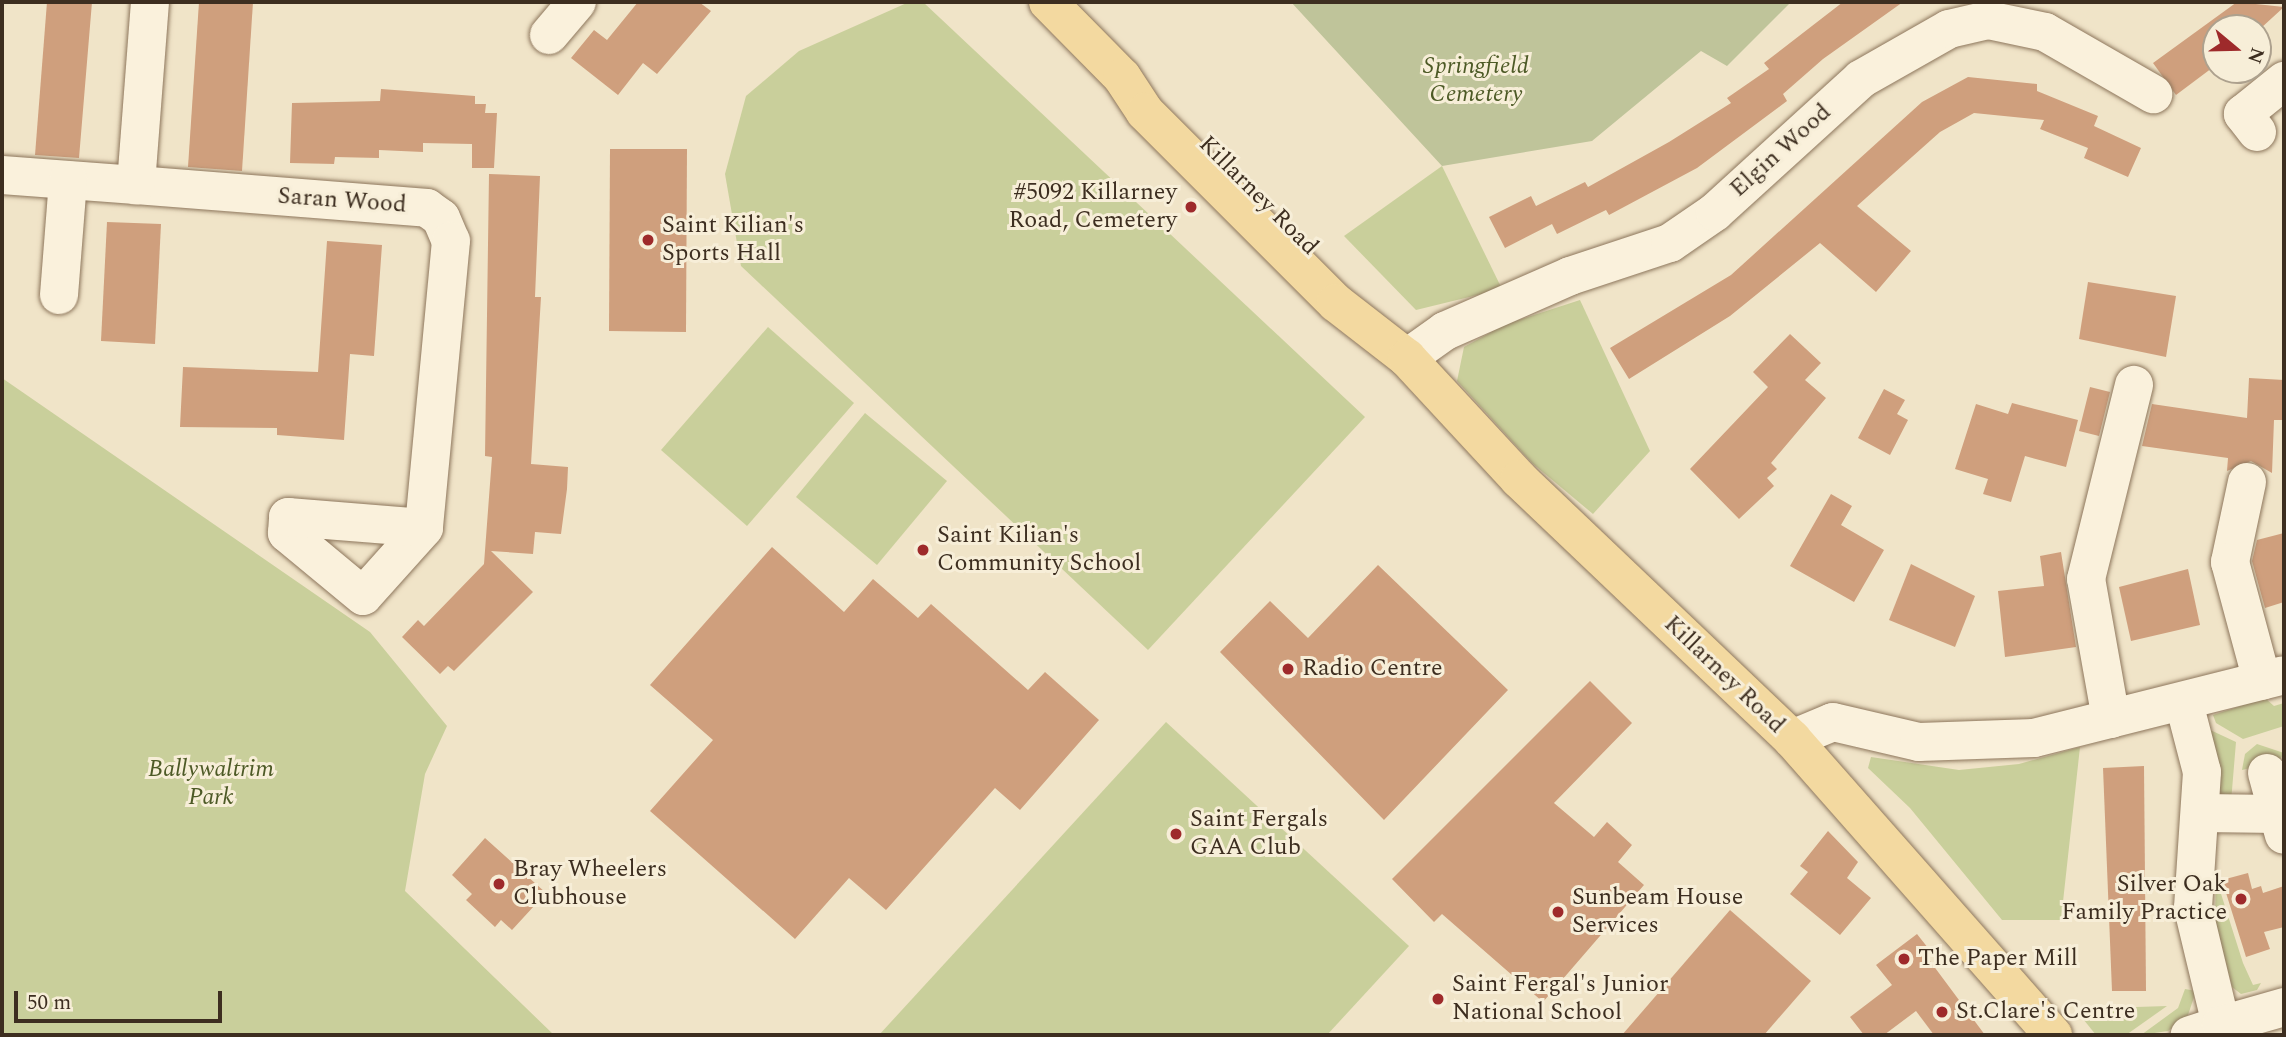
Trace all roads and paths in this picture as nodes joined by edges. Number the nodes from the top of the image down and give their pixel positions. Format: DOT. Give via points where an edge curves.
graph roads {
  1 [pos="150,2"];
  2 [pos="577,2"];
  3 [pos="1048,2"];
  4 [pos="549,35"];
  5 [pos="2284,80"];
  6 [pos="2153,94"];
  7 [pos="2258,132"];
  8 [pos="2,175"];
  9 [pos="68,180"];
  10 [pos="136,185"];
  11 [pos="59,295"];
  12 [pos="1407,358"];
  13 [pos="2134,385"];
  14 [pos="2247,482"];
  15 [pos="424,528"];
  16 [pos="2273,678"];
  17 [pos="2184,703"];
  18 [pos="2111,719"];
  19 [pos="1792,739"];
  20 [pos="2267,773"];
  21 [pos="2201,813"];
  22 [pos="2281,824"];
  23 [pos="2284,1007"];
  24 [pos="2206,1030"];
  25 [pos="2053,1035"];
  1 -- 10 [label="street"];
  2 -- 4 [label="street"];
  3 -- 12 [label="main road, Killarney Road" via="1122,77 1145,113 1336,303 1378,330"];
  5 -- 7 [label="street" via="2243,114"];
  6 -- 12 [label="street, Elgin Wood" via="2045,32 1987,20 1949,29 1861,79 1715,212 1670,243 1570,276 1445,331"];
  8 -- 9 [label="street, Saran Wood"];
  9 -- 10 [label="street, Saran Wood"];
  9 -- 11 [label="street"];
  10 -- 15 [label="street, Saran Wood" via="427,208 441,218 451,241"];
  12 -- 19 [label="main road, Killarney Road" via="1519,479"];
  13 -- 18 [label="street" via="2086,579"];
  14 -- 16 [label="street" via="2230,562"];
  16 -- 17 [label="street"];
  17 -- 18 [label="street"];
  17 -- 21 [label="street" via="2202,772"];
  18 -- 19 [label="street" via="1988,744 1919,742 1833,722"];
  19 -- 25 [label="main road, Killarney Road"];
  20 -- 22 [label="street"];
  21 -- 22 [label="street"];
  21 -- 24 [label="street" via="2193,908"];
  23 -- 24 [label="street"];
}
